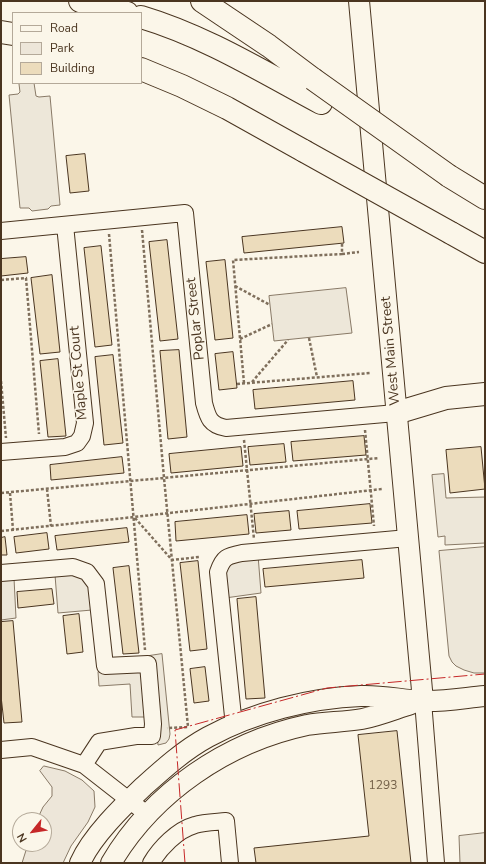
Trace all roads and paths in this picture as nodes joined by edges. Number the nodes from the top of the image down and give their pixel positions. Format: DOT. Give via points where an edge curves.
graph roads {
  1 [pos="80,1"];
  2 [pos="202,1"];
  3 [pos="359,1"];
  4 [pos="123,12"];
  5 [pos="142,17"];
  6 [pos="1,32"];
  7 [pos="12,34"];
  8 [pos="142,69"];
  9 [pos="449,176"];
  10 [pos="485,198"];
  11 [pos="141,218"];
  12 [pos="108,221"];
  13 [pos="65,225"];
  14 [pos="1,231"];
  15 [pos="342,243"];
  16 [pos="359,252"];
  17 [pos="485,252"];
  18 [pos="342,254"];
  19 [pos="1,280"];
  20 [pos="235,286"];
  21 [pos="270,305"];
  22 [pos="272,324"];
  23 [pos="309,338"];
  24 [pos="240,339"];
  25 [pos="288,340"];
  26 [pos="370,373"];
  27 [pos="317,377"];
  28 [pos="1,380"];
  29 [pos="244,383"];
  30 [pos="252,383"];
  31 [pos="237,384"];
  32 [pos="485,394"];
  33 [pos="396,413"];
  34 [pos="364,416"];
  35 [pos="243,427"];
  36 [pos="4,446"];
  37 [pos="40,449"];
  38 [pos="379,458"];
  39 [pos="368,459"];
  40 [pos="247,470"];
  41 [pos="164,478"];
  42 [pos="131,481"];
  43 [pos="47,489"];
  44 [pos="382,489"];
  45 [pos="371,491"];
  46 [pos="1,493"];
  47 [pos="10,493"];
  48 [pos="251,504"];
  49 [pos="168,513"];
  50 [pos="134,517"];
  51 [pos="51,526"];
  52 [pos="13,530"];
  53 [pos="1,531"];
  54 [pos="408,538"];
  55 [pos="375,541"];
  56 [pos="255,551"];
  57 [pos="199,557"];
  58 [pos="172,560"];
  59 [pos="1,574"];
  60 [pos="147,664"];
  61 [pos="485,696"];
  62 [pos="423,701"];
  63 [pos="234,726"];
  64 [pos="152,730"];
  65 [pos="1,750"];
  66 [pos="84,765"];
  67 [pos="129,800"];
  68 [pos="148,814"];
  69 [pos="80,863"];
  70 [pos="111,863"];
  71 [pos="151,863"];
  72 [pos="230,863"];
  73 [pos="436,863"];
  1 -- 4 [label="highway"];
  2 -- 9 [label="highway, bridge" via="269,46"];
  3 -- 33 [label="main road, West Main Street"];
  5 -- 9 [label="highway, bridge" via="206,42 321,103"];
  6 -- 7 [label="highway"];
  8 -- 17 [label="highway, bridge" via="227,108"];
  9 -- 10 [label="highway"];
  11 -- 12 [label="street, Poplar Street"];
  11 -- 35 [label="street, Poplar Street" via="185,213 204,403 208,417 216,426"];
  11 -- 41 [label="path"];
  12 -- 13 [label="street, Poplar Street"];
  12 -- 42 [label="path"];
  13 -- 14 [label="street, Poplar Street"];
  13 -- 37 [label="street, Maple St Court" via="84,423 82,436 77,443 65,447"];
  15 -- 18 [label="path"];
  16 -- 18 [label="path"];
  18 -- 20 [label="path" via="233,260"];
  19 -- 37 [label="path" via="26,278"];
  20 -- 21 [label="path"];
  20 -- 24 [label="path"];
  22 -- 24 [label="path"];
  23 -- 27 [label="path"];
  24 -- 29 [label="path"];
  25 -- 30 [label="path"];
  26 -- 27 [label="path"];
  27 -- 30 [label="path"];
  28 -- 36 [label="path"];
  29 -- 30 [label="path"];
  29 -- 31 [label="path"];
  32 -- 33 [label="highway" via="446,398"];
  33 -- 34 [label="street, Poplar Street"];
  33 -- 54 [label="main road, West Main Street"];
  34 -- 35 [label="street, Poplar Street"];
  34 -- 39 [label="path"];
  35 -- 40 [label="path"];
  36 -- 37 [label="street, Maple St Court"];
  38 -- 39 [label="path"];
  39 -- 40 [label="path"];
  39 -- 45 [label="path"];
  40 -- 41 [label="path"];
  40 -- 48 [label="path"];
  41 -- 42 [label="path"];
  41 -- 49 [label="path"];
  42 -- 43 [label="path"];
  42 -- 50 [label="path"];
  43 -- 47 [label="path"];
  43 -- 51 [label="path"];
  44 -- 45 [label="path"];
  45 -- 48 [label="path"];
  45 -- 55 [label="path"];
  46 -- 47 [label="path"];
  47 -- 52 [label="path"];
  48 -- 49 [label="path"];
  48 -- 56 [label="path"];
  49 -- 50 [label="path"];
  49 -- 58 [label="path"];
  50 -- 51 [label="path"];
  50 -- 58 [label="path"];
  50 -- 60 [label="path"];
  51 -- 52 [label="path"];
  52 -- 53 [label="path"];
  54 -- 55 [label="street"];
  54 -- 62 [label="main road, West Main Street"];
  55 -- 56 [label="street"];
  56 -- 63 [label="street" via="230,556 221,562 218,572"];
  57 -- 58 [label="path"];
  58 -- 64 [label="path" via="188,727"];
  59 -- 60 [label="street" via="73,567 87,572 96,584 105,666"];
  60 -- 64 [label="street"];
  61 -- 62 [label="main road"];
  62 -- 63 [label="main road" via="363,696 308,702 262,713"];
  62 -- 68 [label="main road" via="362,719 308,725 269,736 224,755 187,778"];
  62 -- 73 [label="street"];
  63 -- 67 [label="main road" via="208,737 169,763"];
  64 -- 66 [label="street" via="152,736 99,742"];
  65 -- 66 [label="street" via="32,747"];
  66 -- 67 [label="street"];
  67 -- 68 [label="street"];
  67 -- 69 [label="main road" via="103,828"];
  68 -- 70 [label="main road"];
  71 -- 72 [label="street" via="156,854 181,831 196,824 226,821"];
}
